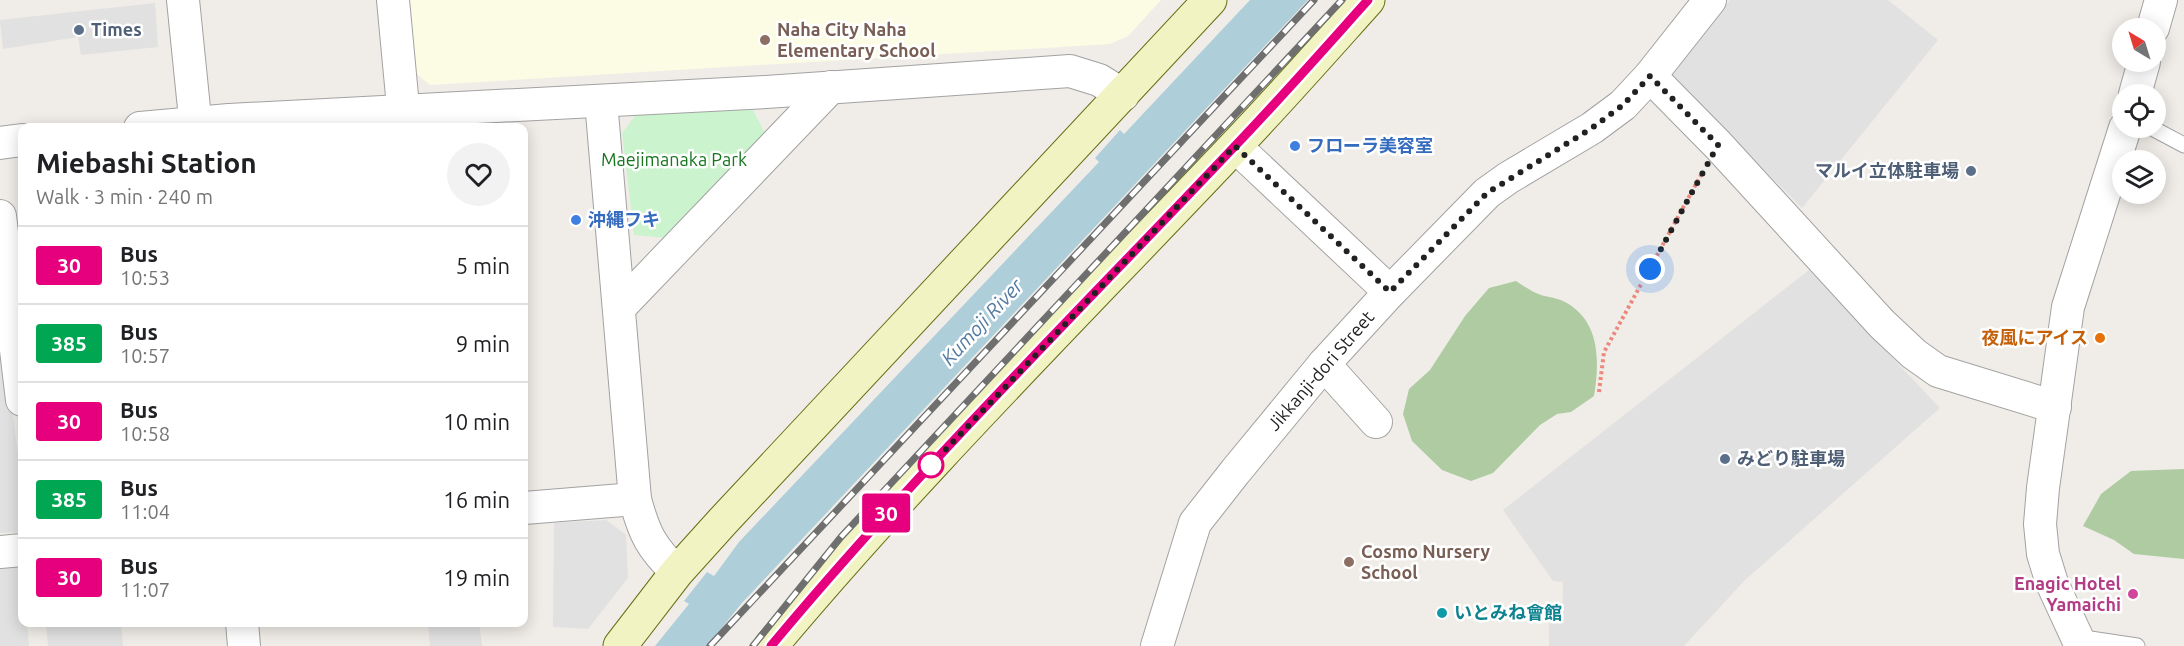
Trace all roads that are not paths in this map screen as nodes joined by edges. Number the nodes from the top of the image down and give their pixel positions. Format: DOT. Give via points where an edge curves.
graph roads {
  1 [pos="183,0"];
  2 [pos="393,0"];
  3 [pos="1210,0"];
  4 [pos="1368,0"];
  5 [pos="1710,0"];
  6 [pos="2161,0"];
  7 [pos="2156,18"];
  8 [pos="1650,76"];
  9 [pos="831,87"];
  10 [pos="1123,94"];
  11 [pos="601,101"];
  12 [pos="404,120"];
  13 [pos="196,123"];
  14 [pos="279,123"];
  15 [pos="2166,135"];
  16 [pos="2122,138"];
  17 [pos="18,141"];
  18 [pos="0,143"];
  19 [pos="2184,145"];
  20 [pos="1235,146"];
  21 [pos="0,216"];
  22 [pos="1390,292"];
  23 [pos="620,308"];
  24 [pos="1324,364"];
  25 [pos="18,367"];
  26 [pos="2055,407"];
  27 [pos="1376,422"];
  28 [pos="635,499"];
  29 [pos="528,508"];
  30 [pos="18,550"];
  31 [pos="0,552"];
  32 [pos="677,572"];
  33 [pos="242,627"];
  34 [pos="2079,642"];
  35 [pos="244,646"];
  36 [pos="620,646"];
  37 [pos="771,646"];
  38 [pos="1157,646"];
  39 [pos="2137,646"];
  1 -- 13 [label="street"];
  2 -- 12 [label="street"];
  3 -- 10 [label="street"];
  4 -- 20 [label="street"];
  5 -- 8 [label="street, Jikkanji-dori Street"];
  6 -- 7 [label="street"];
  8 -- 22 [label="street, Jikkanji-dori Street" via="1623,105 1592,128 1487,193"];
  8 -- 26 [label="street" via="1914,354 1938,371"];
  9 -- 10 [label="street" via="1070,71 1099,80"];
  9 -- 11 [label="street"];
  9 -- 23 [label="street"];
  10 -- 32 [label="street"];
  11 -- 12 [label="street"];
  11 -- 23 [label="street"];
  12 -- 14 [label="street"];
  15 -- 19 [label="lane"];
  16 -- 26 [label="street" via="2068,307"];
  17 -- 18 [label="street"];
  20 -- 22 [label="street"];
  20 -- 37 [label="street" via="870,530"];
  21 -- 25 [label="street"];
  22 -- 24 [label="street, Jikkanji-dori Street"];
  23 -- 28 [label="street"];
  24 -- 27 [label="street"];
  24 -- 38 [label="street, Jikkanji-dori Street" via="1196,523"];
  26 -- 34 [label="street" via="2040,524 2043,554"];
  28 -- 29 [label="street"];
  28 -- 32 [label="street" via="643,528 659,555"];
  30 -- 31 [label="street"];
  32 -- 36 [label="street"];
  33 -- 35 [label="street"];
  34 -- 39 [label="lane"];
}
